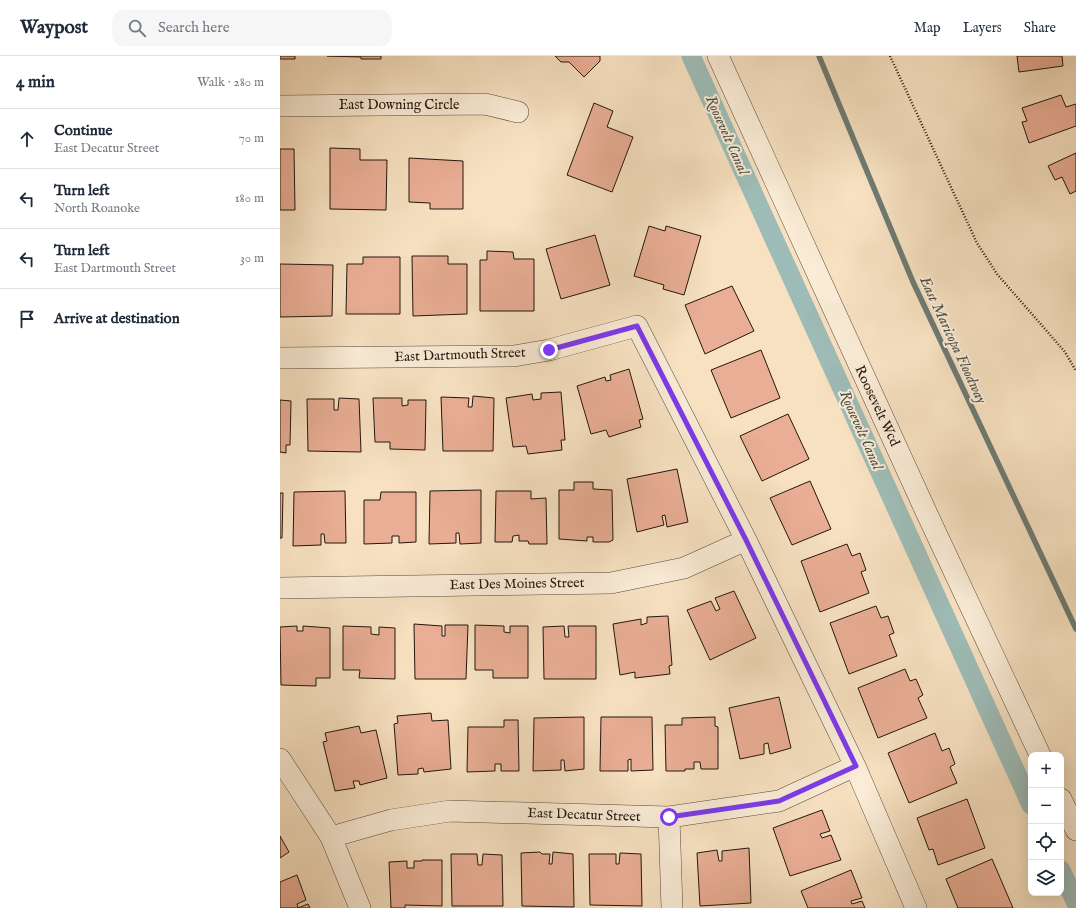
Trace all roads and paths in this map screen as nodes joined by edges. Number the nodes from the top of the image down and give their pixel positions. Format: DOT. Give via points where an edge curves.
graph roads {
  1 [pos="718,56"];
  2 [pos="890,56"];
  3 [pos="280,106"];
  4 [pos="518,112"];
  5 [pos="280,358"];
  6 [pos="1076,371"];
  7 [pos="746,540"];
  8 [pos="280,588"];
  9 [pos="1039,752"];
  10 [pos="280,759"];
  11 [pos="856,766"];
  12 [pos="1064,805"];
  13 [pos="669,817"];
  14 [pos="1076,830"];
  15 [pos="331,837"];
  16 [pos="360,908"];
  17 [pos="672,908"];
  18 [pos="916,908"];
  1 -- 9 [label="street, Roosevelt Wcd"];
  2 -- 6 [label="path" via="977,243 997,274 1065,352"];
  3 -- 4 [label="street, East Downing Circle" via="485,104"];
  5 -- 7 [label="street, East Dartmouth Street" via="514,356 549,350 637,326"];
  7 -- 8 [label="street, East Des Moines Street" via="684,568 611,583"];
  7 -- 11 [label="street"];
  10 -- 15 [label="street"];
  11 -- 13 [label="street, East Decatur Street" via="779,801"];
  11 -- 18 [label="street"];
  12 -- 14 [label="street"];
  13 -- 15 [label="street, East Decatur Street" via="450,811 391,820"];
  13 -- 17 [label="street"];
  15 -- 16 [label="street"];
}
